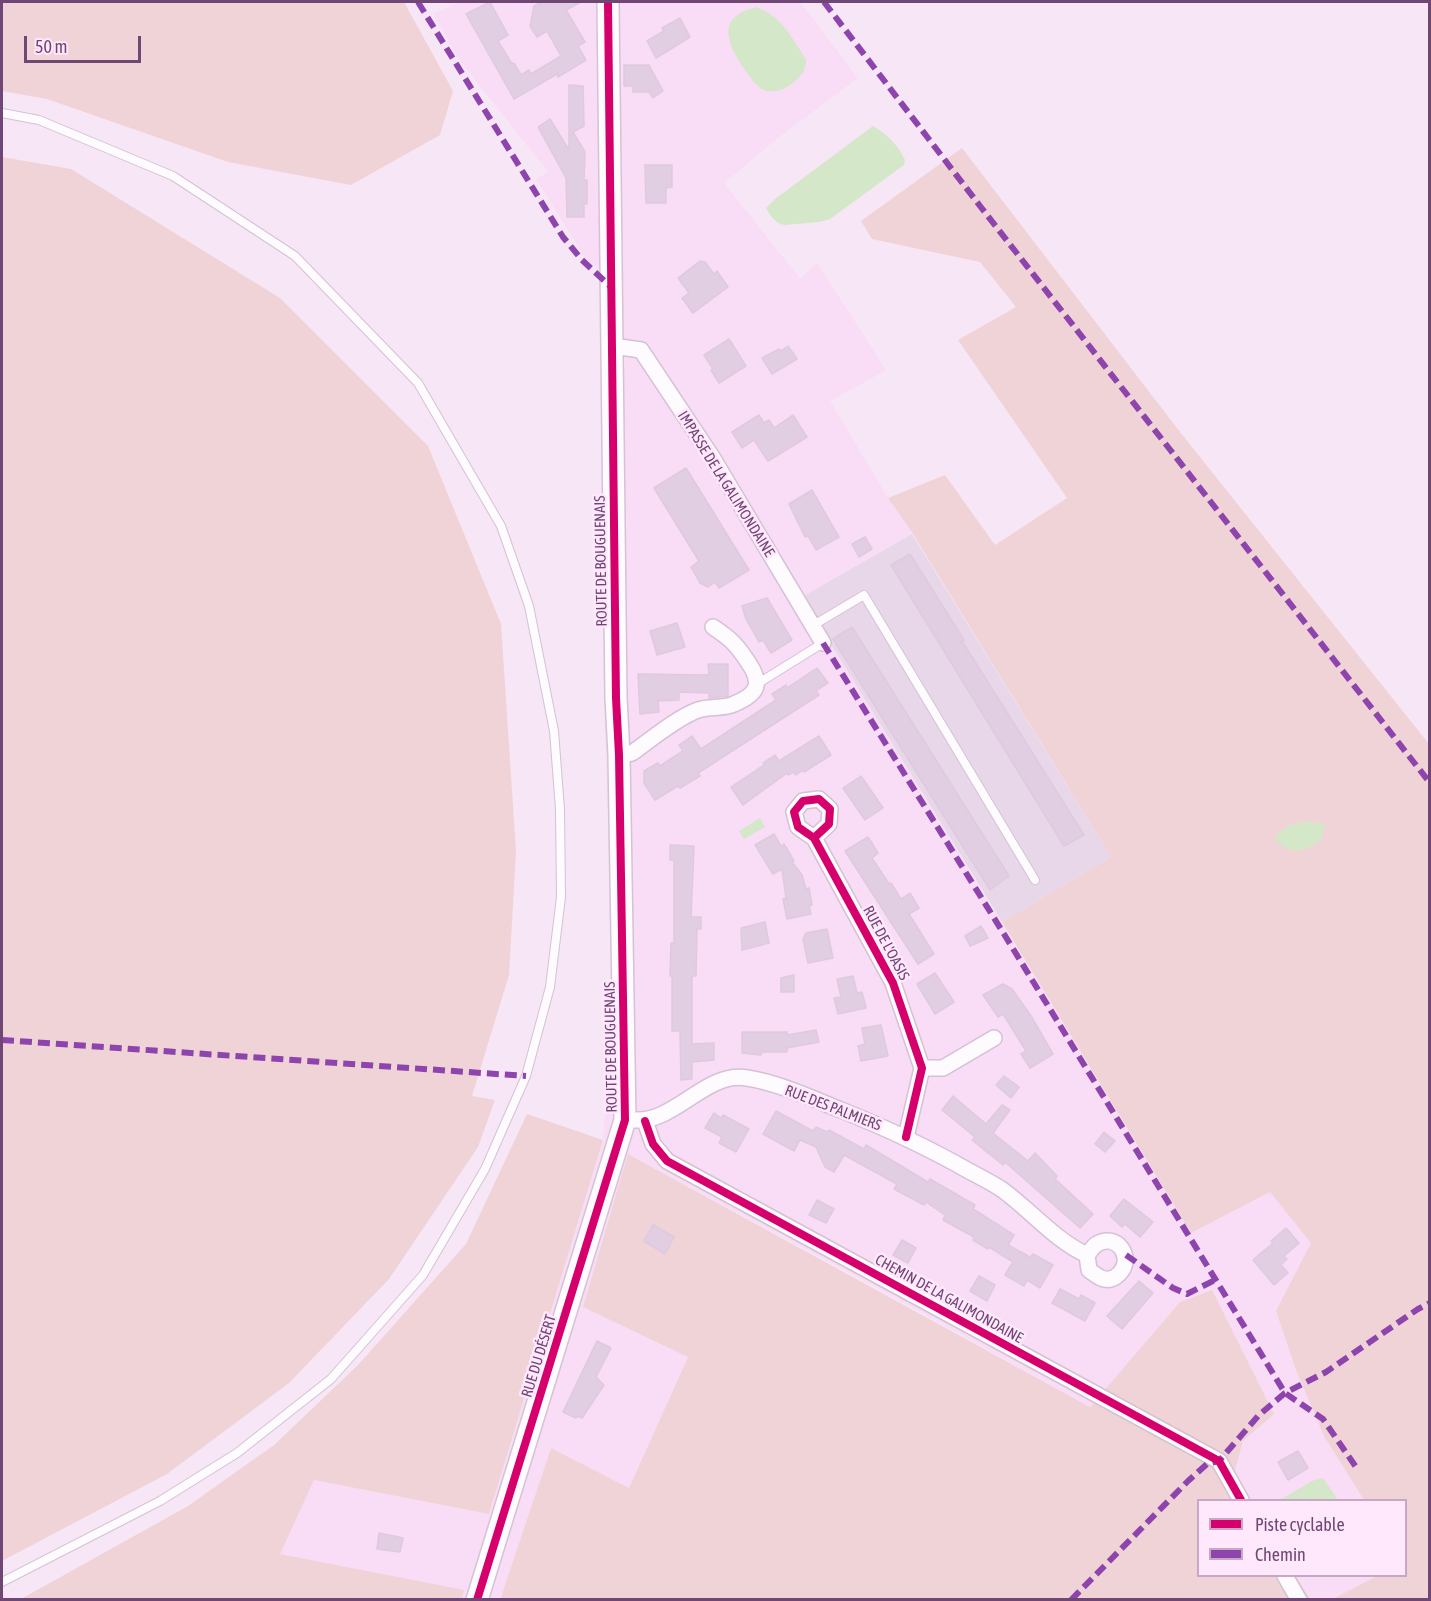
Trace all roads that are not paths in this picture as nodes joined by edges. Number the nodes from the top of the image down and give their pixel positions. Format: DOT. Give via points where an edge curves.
graph roads {
  1 [pos="609,2"];
  2 [pos="2,113"];
  3 [pos="613,346"];
  4 [pos="812,626"];
  5 [pos="713,627"];
  6 [pos="823,644"];
  7 [pos="757,684"];
  8 [pos="619,755"];
  9 [pos="814,838"];
  10 [pos="1035,880"];
  11 [pos="994,1038"];
  12 [pos="922,1068"];
  13 [pos="635,1120"];
  14 [pos="906,1137"];
  15 [pos="1087,1255"];
  16 [pos="1240,1499"];
  17 [pos="1286,1577"];
  18 [pos="2,1582"];
  19 [pos="477,1599"];
  20 [pos="1299,1599"];
  1 -- 3 [label="street, ROUTE DE BOUGUENAIS"];
  2 -- 18 [label="lane" via="39,120 173,176 295,256 418,383 501,526 529,606 554,731 561,897 550,987 526,1076 485,1169 423,1275 332,1379 237,1453 160,1501"];
  3 -- 4 [label="street, IMPASSE DE LA GALIMONDAINE" via="641,350 714,460"];
  3 -- 8 [label="street, ROUTE DE BOUGUENAIS"];
  4 -- 6 [label="street, IMPASSE DE LA GALIMONDAINE"];
  4 -- 10 [label="lane" via="864,596"];
  5 -- 7 [label="street" via="734,641 756,675"];
  6 -- 7 [label="lane"];
  7 -- 8 [label="street" via="748,697 732,705 698,710 632,753"];
  8 -- 13 [label="street, ROUTE DE BOUGUENAIS"];
  9 -- 12 [label="street, RUE DE L'OASIS" via="893,983"];
  11 -- 12 [label="street" via="944,1068"];
  12 -- 14 [label="street"];
  13 -- 14 [label="street, RUE DES PALMIERS" via="669,1111 717,1082 746,1077 816,1100"];
  13 -- 16 [label="street, CHEMIN DE LA GALIMONDAINE" via="667,1161 1219,1461"];
  13 -- 19 [label="street, RUE DU DÉSERT"];
  14 -- 15 [label="street, RUE DES PALMIERS" via="1003,1190 1071,1248"];
  17 -- 20 [label="street"];
}
